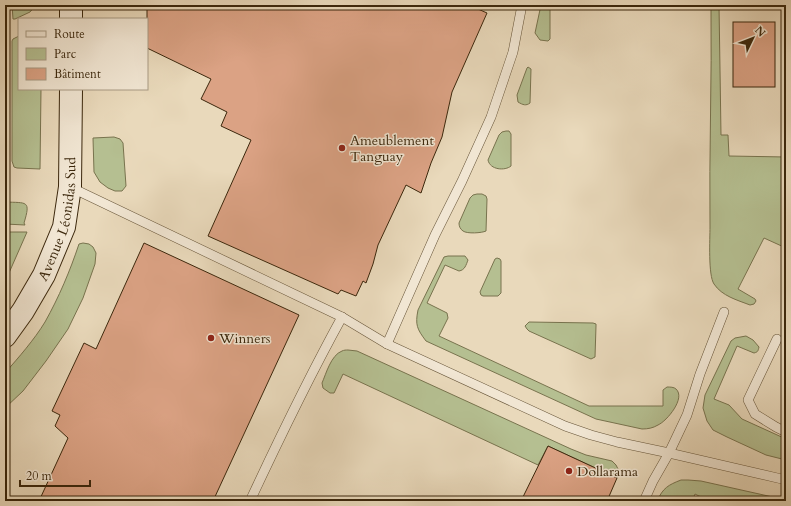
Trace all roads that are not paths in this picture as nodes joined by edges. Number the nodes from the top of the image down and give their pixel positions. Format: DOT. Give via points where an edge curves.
graph roads {
  1 [pos="71,5"];
  2 [pos="522,5"];
  3 [pos="71,18"];
  4 [pos="71,90"];
  5 [pos="70,187"];
  6 [pos="724,312"];
  7 [pos="342,317"];
  8 [pos="5,336"];
  9 [pos="777,339"];
  10 [pos="386,344"];
  11 [pos="786,432"];
  12 [pos="669,453"];
  13 [pos="786,480"];
  14 [pos="250,501"];
  15 [pos="644,501"];
  1 -- 3 [label="street"];
  2 -- 10 [label="lane" via="513,52 491,117"];
  4 -- 5 [label="street, Avenue Léonidas Sud"];
  5 -- 7 [label="lane"];
  5 -- 8 [label="street, Avenue Léonidas Sud" via="64,227 44,275"];
  6 -- 12 [label="lane" via="687,416"];
  7 -- 10 [label="lane"];
  7 -- 14 [label="lane"];
  9 -- 11 [label="lane" via="748,400 755,414"];
  10 -- 12 [label="lane" via="565,426 617,442"];
  12 -- 13 [label="lane"];
  12 -- 15 [label="lane"];
}
